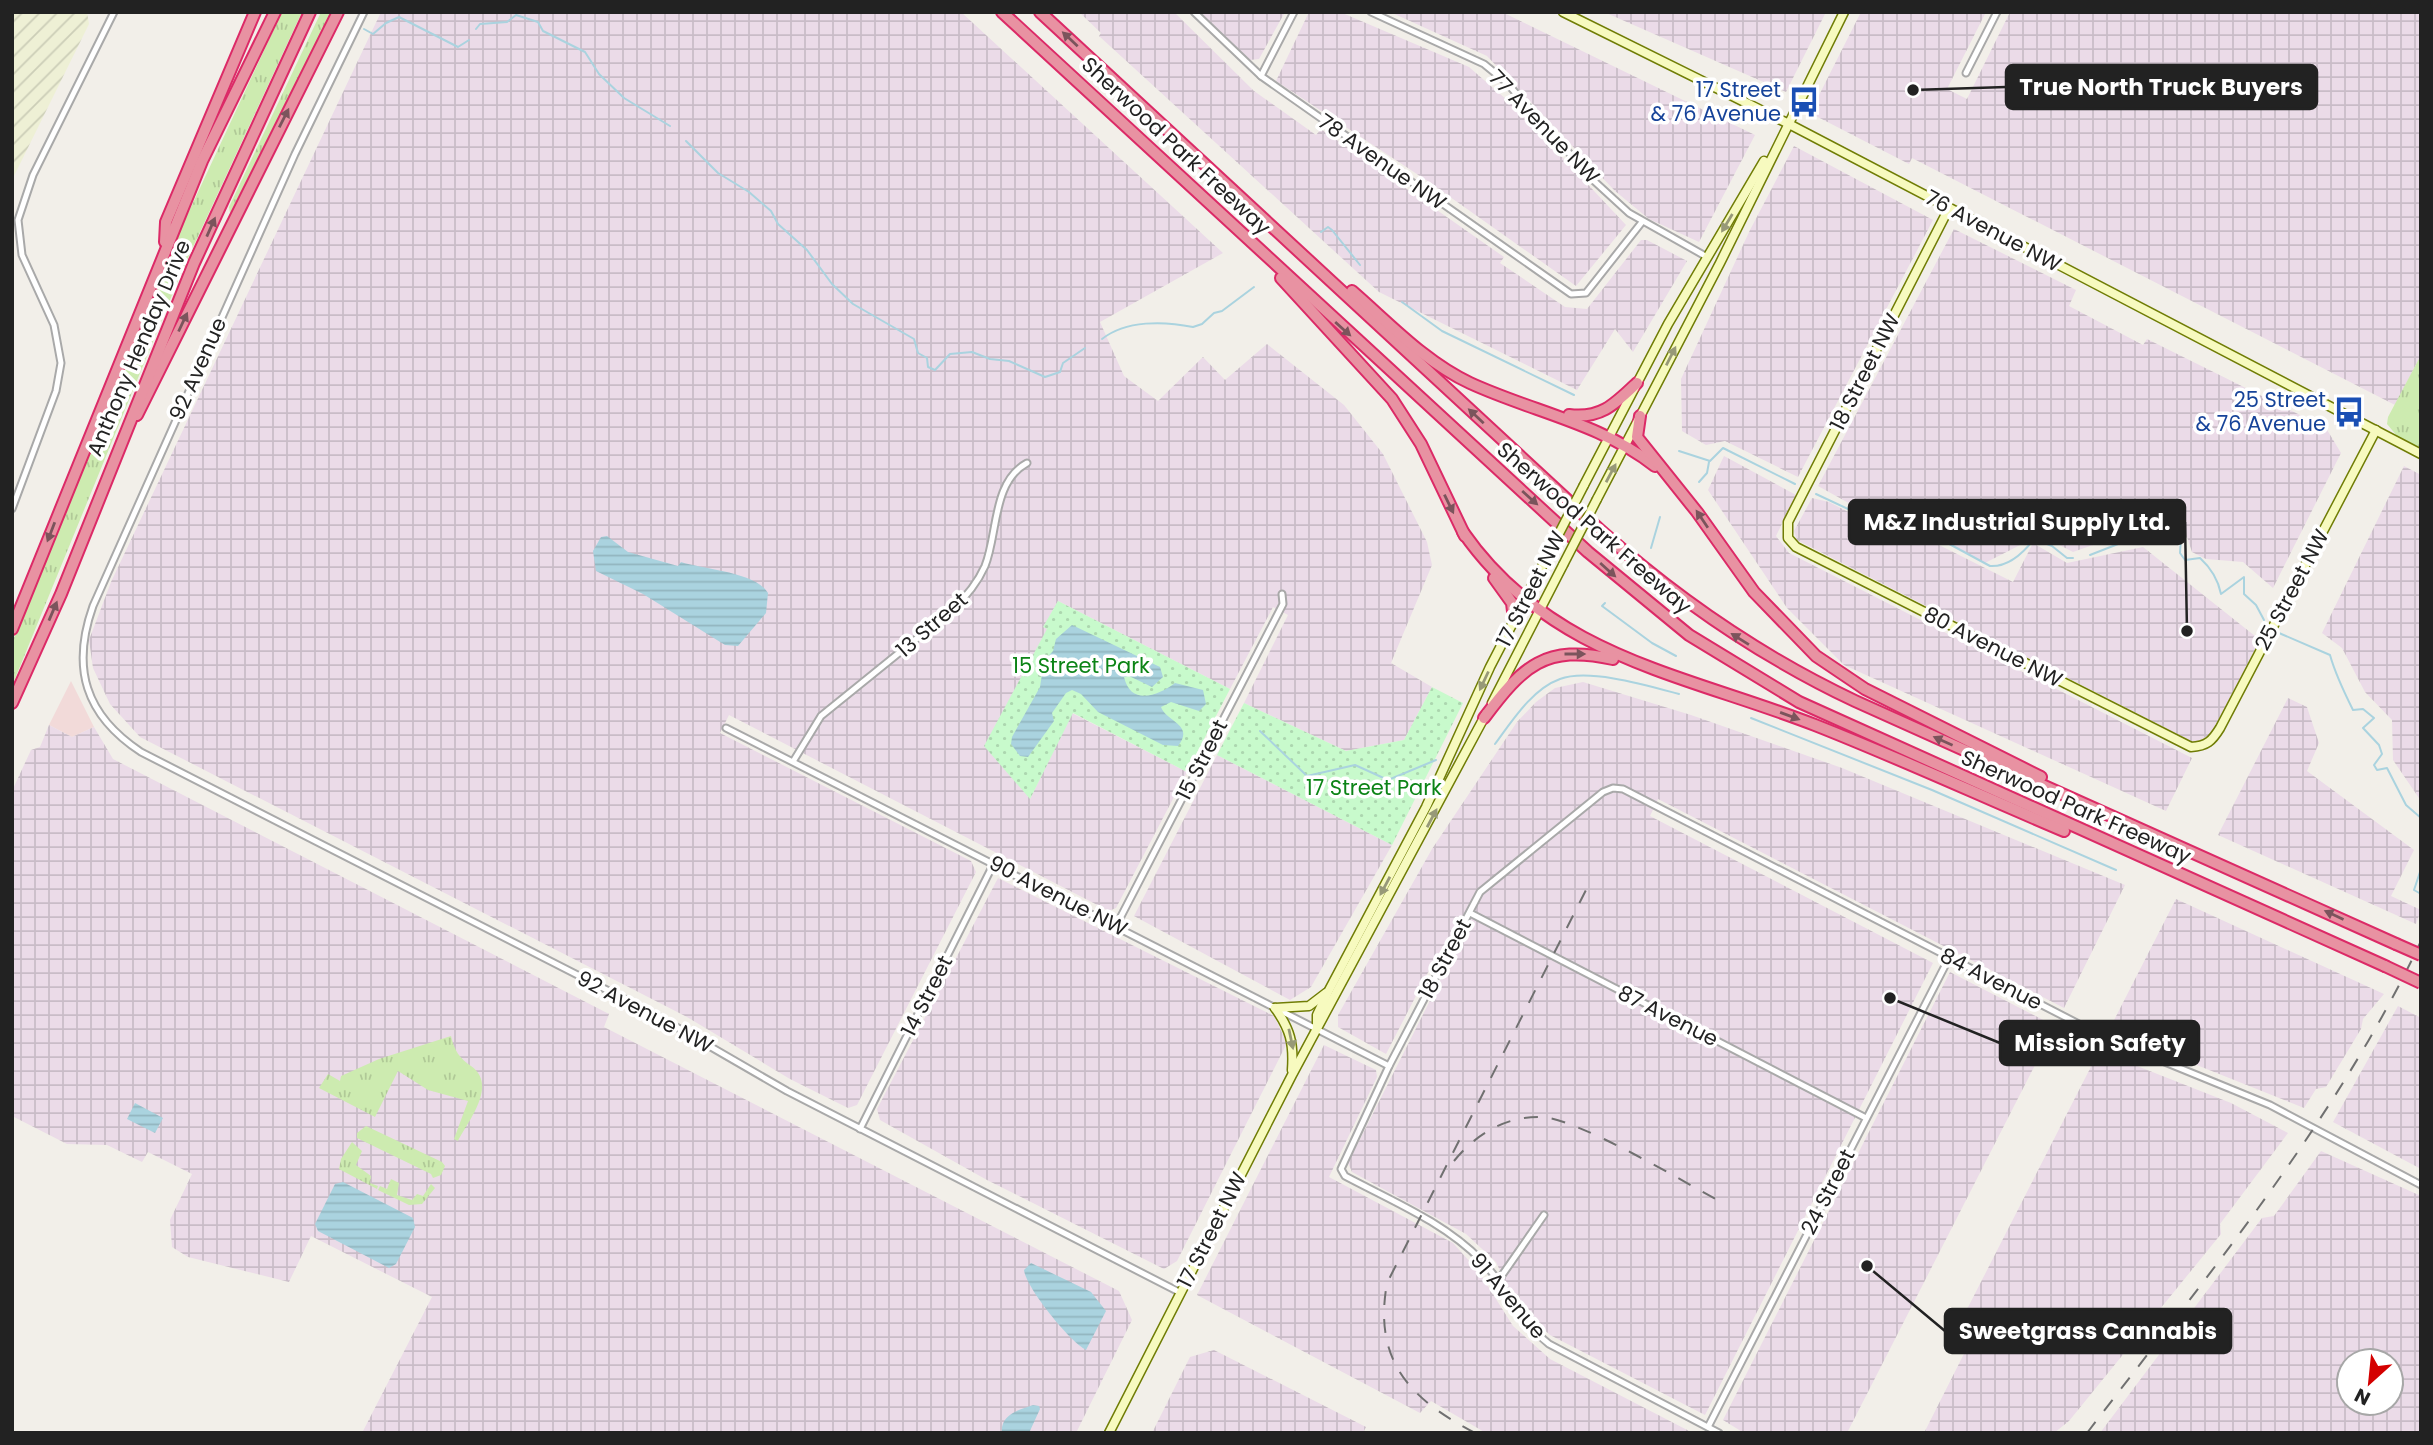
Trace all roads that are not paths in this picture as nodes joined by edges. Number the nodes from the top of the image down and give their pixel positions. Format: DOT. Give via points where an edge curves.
graph roads {
  1 [pos="114,12"];
  2 [pos="255,12"];
  3 [pos="275,12"];
  4 [pos="310,12"];
  5 [pos="338,12"];
  6 [pos="364,12"];
  7 [pos="1002,12"];
  8 [pos="1040,12"];
  9 [pos="1194,12"];
  10 [pos="1294,12"];
  11 [pos="1371,12"];
  12 [pos="1563,12"];
  13 [pos="1844,12"];
  14 [pos="1997,12"];
  15 [pos="1966,73"];
  16 [pos="1261,76"];
  17 [pos="1787,122"];
  18 [pos="1949,208"];
  19 [pos="1642,222"];
  20 [pos="1282,235"];
  21 [pos="1258,248"];
  22 [pos="165,252"];
  23 [pos="1707,257"];
  24 [pos="1637,383"];
  25 [pos="1539,408"];
  26 [pos="1640,416"];
  27 [pos="2376,430"];
  28 [pos="1610,436"];
  29 [pos="117,447"];
  30 [pos="1625,447"];
  31 [pos="2421,454"];
  32 [pos="1027,463"];
  33 [pos="1673,482"];
  34 [pos="12,509"];
  35 [pos="1463,532"];
  36 [pos="1787,538"];
  37 [pos="1282,594"];
  38 [pos="1526,598"];
  39 [pos="1540,609"];
  40 [pos="1514,620"];
  41 [pos="12,629"];
  42 [pos="1632,663"];
  43 [pos="12,703"];
  44 [pos="1484,718"];
  45 [pos="726,728"];
  46 [pos="112,732"];
  47 [pos="2203,746"];
  48 [pos="794,760"];
  49 [pos="1603,792"];
  50 [pos="2095,809"];
  51 [pos="994,863"];
  52 [pos="2197,883"];
  53 [pos="1470,913"];
  54 [pos="1116,926"];
  55 [pos="2421,955"];
  56 [pos="1948,958"];
  57 [pos="2421,983"];
  58 [pos="1328,992"];
  59 [pos="1275,1008"];
  60 [pos="1317,1029"];
  61 [pos="1389,1066"];
  62 [pos="1292,1075"];
  63 [pos="1866,1118"];
  64 [pos="860,1129"];
  65 [pos="1341,1169"];
  66 [pos="2421,1185"];
  67 [pos="1544,1215"];
  68 [pos="1497,1281"];
  69 [pos="1179,1292"];
  70 [pos="1708,1427"];
  71 [pos="1109,1433"];
  72 [pos="1719,1433"];
  1 -- 34 [label="street" via="33,174 18,220 22,255 54,325 61,363 56,391"];
  2 -- 22 [label="highway" via="166,222"];
  3 -- 22 [label="highway, Anthony Henday Drive" via="202,162"];
  29 -- 4 [label="highway, Anthony Henday Drive, one-way" via="194,263"];
  29 -- 5 [label="highway, one-way" via="140,410"];
  6 -- 46 [label="street, 92 Avenue" via="295,154 89,617 81,652 85,676 91,698"];
  7 -- 21 [label="highway, Sherwood Park Freeway"];
  20 -- 8 [label="highway, Sherwood Park Freeway, one-way"];
  9 -- 16 [label="street, 78 Avenue NW"];
  10 -- 16 [label="street"];
  11 -- 19 [label="street, 77 Avenue NW" via="1484,64 1506,82 1593,180"];
  12 -- 17 [label="main road, 76 Avenue NW"];
  13 -- 17 [label="main road, 17 Street NW"];
  14 -- 15 [label="street"];
  16 -- 19 [label="street, 78 Avenue NW" via="1571,294 1589,290"];
  17 -- 18 [label="main road, 76 Avenue NW"];
  17 -- 23 [label="main road, 17 Street NW, one-way"];
  26 -- 17 [label="main road, 17 Street NW, one-way"];
  18 -- 27 [label="main road, 76 Avenue NW"];
  18 -- 36 [label="main road, 18 Street NW" via="1788,522"];
  19 -- 23 [label="street, 77 Avenue NW"];
  20 -- 25 [label="highway" via="1449,371"];
  50 -- 20 [label="highway, Sherwood Park Freeway, one-way" via="1822,685 1703,613 1600,530"];
  21 -- 35 [label="highway, one-way" via="1289,290 1392,399 1421,444"];
  21 -- 52 [label="highway, Sherwood Park Freeway, one-way" via="1608,571 1716,654 1809,707"];
  22 -- 41 [label="highway, Anthony Henday Drive, one-way"];
  23 -- 24 [label="main road, 17 Street NW"];
  24 -- 25 [label="highway" via="1598,414 1577,416"];
  24 -- 28 [label="main road, 17 Street NW"];
  25 -- 28 [label="highway"];
  26 -- 30 [label="main road, 17 Street NW"];
  26 -- 33 [label="highway" via="1637,437"];
  27 -- 31 [label="main road, 76 Avenue NW"];
  27 -- 47 [label="main road, 25 Street NW" via="2220,728"];
  28 -- 30 [label="highway"];
  28 -- 38 [label="main road, 17 Street NW, bridge"];
  43 -- 29 [label="highway, Anthony Henday Drive, one-way" via="61,594"];
  30 -- 33 [label="highway"];
  39 -- 30 [label="main road, 17 Street NW, one-way, bridge"];
  32 -- 48 [label="street, 13 Street" via="1014,473 999,505 988,559 971,591 821,716"];
  50 -- 33 [label="highway, one-way" via="2070,792 1865,689 1823,662 1754,593"];
  35 -- 38 [label="highway" via="1489,565"];
  35 -- 40 [label="highway" via="1508,595"];
  36 -- 47 [label="main road, 80 Avenue NW" via="1796,547 2191,747"];
  37 -- 54 [label="street, 15 Street" via="1283,604"];
  38 -- 39 [label="highway"];
  38 -- 40 [label="main road, 17 Street NW"];
  39 -- 42 [label="highway"];
  39 -- 44 [label="main road, 17 Street NW"];
  40 -- 58 [label="main road, 17 Street NW, one-way" via="1436,787"];
  44 -- 42 [label="highway, one-way" via="1518,675 1547,658 1585,653"];
  42 -- 52 [label="highway, one-way" via="1817,726"];
  60 -- 44 [label="main road, 17 Street NW, one-way"];
  45 -- 48 [label="street, 90 Avenue NW"];
  46 -- 64 [label="street, 92 Avenue NW" via="141,752 654,1014"];
  48 -- 51 [label="street, 90 Avenue NW"];
  49 -- 53 [label="street, 18 Street" via="1480,892"];
  49 -- 56 [label="street, 84 Avenue" via="1623,789"];
  55 -- 50 [label="highway, Sherwood Park Freeway, one-way, bridge"];
  51 -- 54 [label="street, 90 Avenue NW"];
  51 -- 64 [label="street, 14 Street"];
  52 -- 57 [label="highway, Sherwood Park Freeway, bridge"];
  53 -- 61 [label="street, 18 Street"];
  53 -- 63 [label="street, 87 Avenue"];
  54 -- 59 [label="street, 90 Avenue NW"];
  56 -- 63 [label="street, 24 Street"];
  56 -- 66 [label="street, 84 Avenue" via="2106,1038 2270,1105"];
  58 -- 59 [label="main road" via="1309,1006"];
  58 -- 60 [label="main road, 17 Street NW" via="1317,1015"];
  59 -- 60 [label="street, 90 Avenue NW"];
  59 -- 62 [label="main road, one-way" via="1294,1043"];
  60 -- 61 [label="street, 90 Avenue NW"];
  60 -- 62 [label="main road, 17 Street NW"];
  61 -- 65 [label="street, 18 Street"];
  62 -- 69 [label="main road, 17 Street NW"];
  63 -- 70 [label="street, 24 Street"];
  64 -- 69 [label="street, 92 Avenue NW"];
  65 -- 68 [label="street, 91 Avenue" via="1345,1176 1452,1235"];
  67 -- 68 [label="street"];
  68 -- 70 [label="street, 91 Avenue" via="1526,1324 1549,1344"];
  69 -- 71 [label="main road, 17 Street NW"];
  70 -- 72 [label="street, 91 Avenue"];
}
